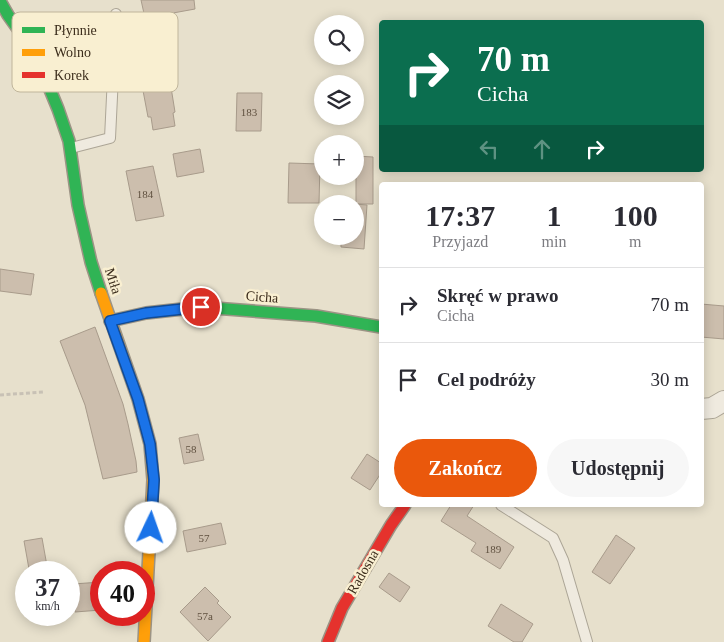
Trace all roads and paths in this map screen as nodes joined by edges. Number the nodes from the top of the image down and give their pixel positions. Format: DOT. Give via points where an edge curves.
graph roads {
  1 [pos="0,1"];
  2 [pos="4,18"];
  3 [pos="51,92"];
  4 [pos="112,92"];
  5 [pos="70,149"];
  6 [pos="110,321"];
  7 [pos="379,328"];
  8 [pos="44,392"];
  9 [pos="0,395"];
  10 [pos="724,400"];
  11 [pos="704,409"];
  12 [pos="404,507"];
  13 [pos="504,507"];
  14 [pos="144,642"];
  15 [pos="328,642"];
  16 [pos="587,642"];
  1 -- 2 [label="street, Miła"];
  3 -- 5 [label="street, Miła"];
  4 -- 5 [label="lane" via="110,138"];
  5 -- 6 [label="street, Miła" via="91,262"];
  6 -- 7 [label="street, Cicha" via="201,307 316,316"];
  6 -- 14 [label="street, Miła" via="138,399 150,444 154,480"];
  8 -- 9 [label="path"];
  10 -- 11 [label="street" via="712,408"];
  12 -- 15 [label="street, Radosna" via="342,608"];
  13 -- 16 [label="lane" via="553,538 563,560"];
}
